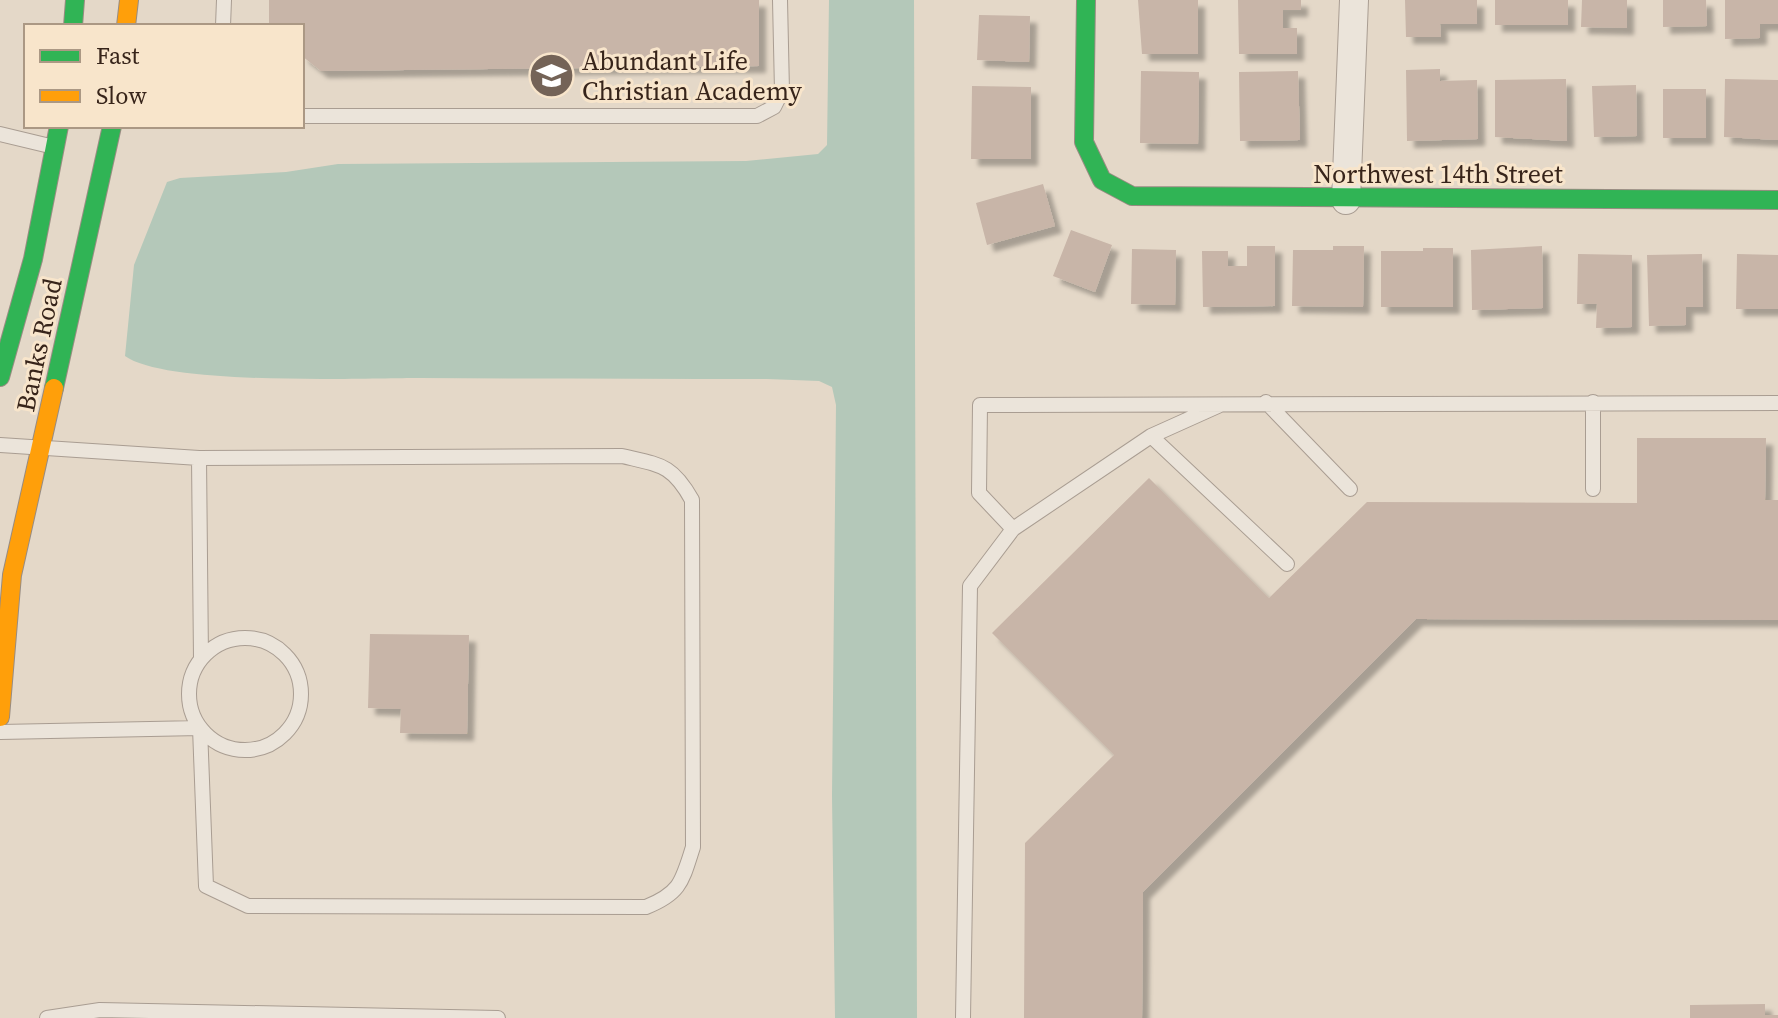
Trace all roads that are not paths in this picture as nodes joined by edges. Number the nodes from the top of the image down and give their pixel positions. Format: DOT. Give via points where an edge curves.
graph roads {
  1 [pos="75,0"];
  2 [pos="129,0"];
  3 [pos="224,0"];
  4 [pos="780,0"];
  5 [pos="1086,0"];
  6 [pos="1354,0"];
  7 [pos="73,24"];
  8 [pos="126,24"];
  9 [pos="223,24"];
  10 [pos="304,116"];
  11 [pos="59,128"];
  12 [pos="112,128"];
  13 [pos="0,134"];
  14 [pos="56,147"];
  15 [pos="1346,200"];
  16 [pos="1778,200"];
  17 [pos="0,377"];
  18 [pos="1226,402"];
  19 [pos="1266,402"];
  20 [pos="1593,402"];
  21 [pos="1778,403"];
  22 [pos="1151,436"];
  23 [pos="0,445"];
  24 [pos="43,447"];
  25 [pos="199,458"];
  26 [pos="1350,489"];
  27 [pos="1593,489"];
  28 [pos="1013,529"];
  29 [pos="1287,564"];
  30 [pos="201,659"];
  31 [pos="0,717"];
  32 [pos="200,728"];
  33 [pos="0,732"];
  34 [pos="111,1014"];
  35 [pos="195,1015"];
  36 [pos="281,1016"];
  37 [pos="370,1017"];
  38 [pos="446,1017"];
  39 [pos="47,1018"];
  40 [pos="498,1018"];
  41 [pos="963,1018"];
  1 -- 7 [label="street"];
  2 -- 8 [label="street"];
  3 -- 9 [label="lane"];
  4 -- 10 [label="lane" via="782,91 774,107 757,116"];
  5 -- 15 [label="street, Northwest 14th Street" via="1084,142 1102,180 1132,196"];
  6 -- 15 [label="street"];
  11 -- 14 [label="street, Banks Road"];
  12 -- 24 [label="street, Banks Road"];
  13 -- 14 [label="lane"];
  14 -- 17 [label="street, Banks Road" via="33,259"];
  15 -- 16 [label="street, Northwest 14th Street"];
  18 -- 19 [label="lane"];
  18 -- 22 [label="lane"];
  18 -- 28 [label="lane" via="980,405 979,493"];
  19 -- 20 [label="lane"];
  19 -- 26 [label="lane"];
  20 -- 21 [label="lane"];
  20 -- 27 [label="lane"];
  22 -- 28 [label="lane"];
  22 -- 29 [label="lane"];
  23 -- 24 [label="lane"];
  24 -- 25 [label="lane"];
  24 -- 31 [label="street, Banks Road" via="12,575"];
  25 -- 30 [label="lane"];
  25 -- 32 [label="lane" via="622,456 657,464 679,476 692,500 693,847 682,882 670,898 646,907 248,906 206,886"];
  28 -- 41 [label="lane" via="970,586"];
  30 -- 32 [label="lane" via="189,686"];
  30 -- 32 [label="lane" via="224,642 253,639 280,650 301,688 297,716 266,747 237,750"];
  32 -- 33 [label="lane"];
  34 -- 35 [label="lane"];
  34 -- 39 [label="lane"];
  35 -- 36 [label="lane"];
  36 -- 37 [label="lane"];
  37 -- 38 [label="lane"];
  38 -- 40 [label="lane"];
}
